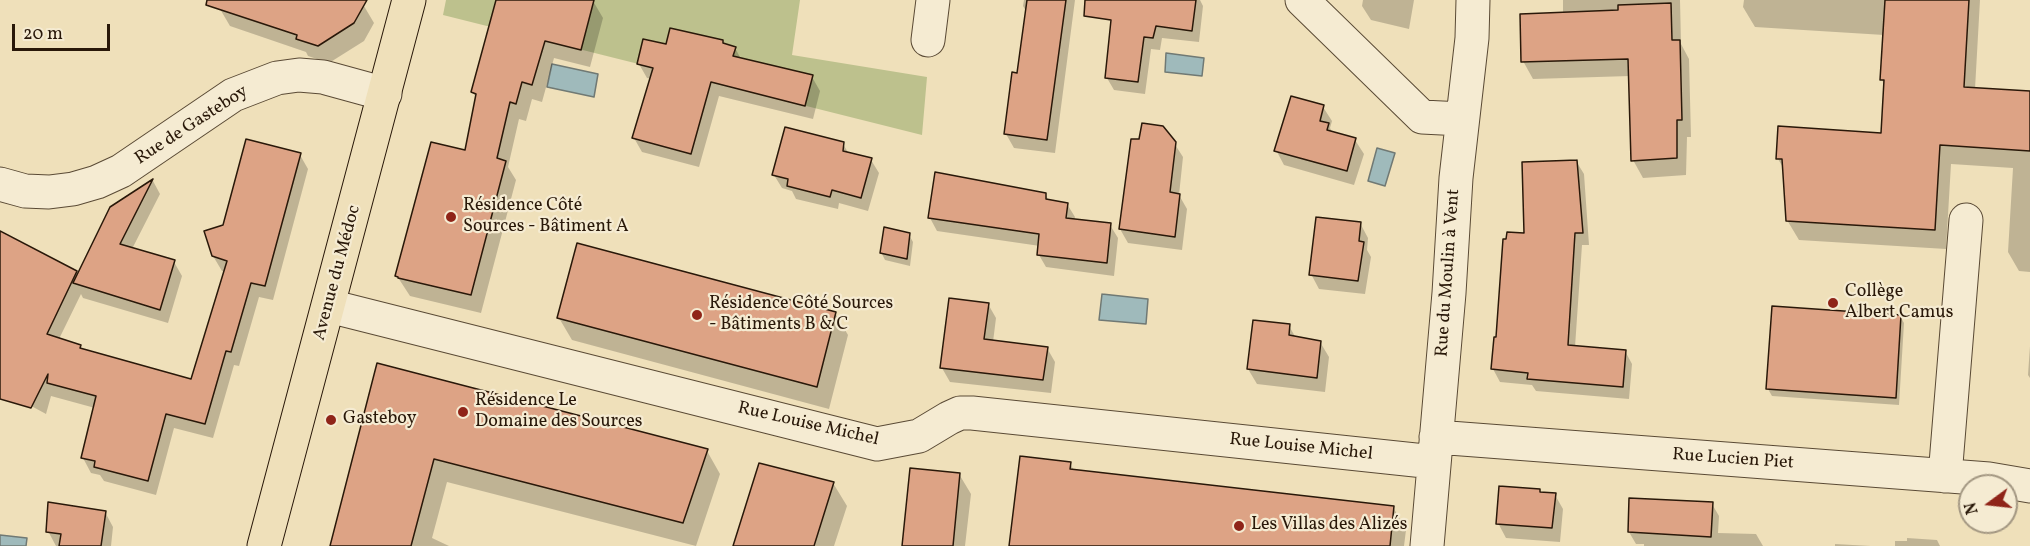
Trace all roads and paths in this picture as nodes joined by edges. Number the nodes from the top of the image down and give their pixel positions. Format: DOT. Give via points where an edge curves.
graph roads {
  1 [pos="409,0"];
  2 [pos="933,0"];
  3 [pos="1302,0"];
  4 [pos="1473,0"];
  5 [pos="928,40"];
  6 [pos="386,94"];
  7 [pos="1462,119"];
  8 [pos="0,184"];
  9 [pos="1966,220"];
  10 [pos="329,306"];
  11 [pos="1435,449"];
  12 [pos="1945,476"];
  13 [pos="2030,486"];
  14 [pos="264,546"];
  15 [pos="1427,546"];
  1 -- 6 [label="main road, Avenue du Médoc"];
  2 -- 5 [label="street"];
  3 -- 7 [label="street" via="1422,117"];
  4 -- 7 [label="street, Rue du Moulin à Vent"];
  6 -- 8 [label="street, Rue de Gasteboy" via="323,77 277,78 233,95 121,171 97,182 49,192"];
  6 -- 10 [label="main road, Avenue du Médoc"];
  7 -- 11 [label="street, Rue du Moulin à Vent"];
  9 -- 12 [label="street"];
  10 -- 11 [label="street, Rue Louise Michel" via="877,444 919,436 960,413 972,413"];
  10 -- 14 [label="main road, Avenue du Médoc"];
  11 -- 12 [label="street, Rue Lucien Piet"];
  11 -- 15 [label="street, Rue du Moulin à Vent"];
  12 -- 13 [label="street, Rue Lucien Piet"];
}
